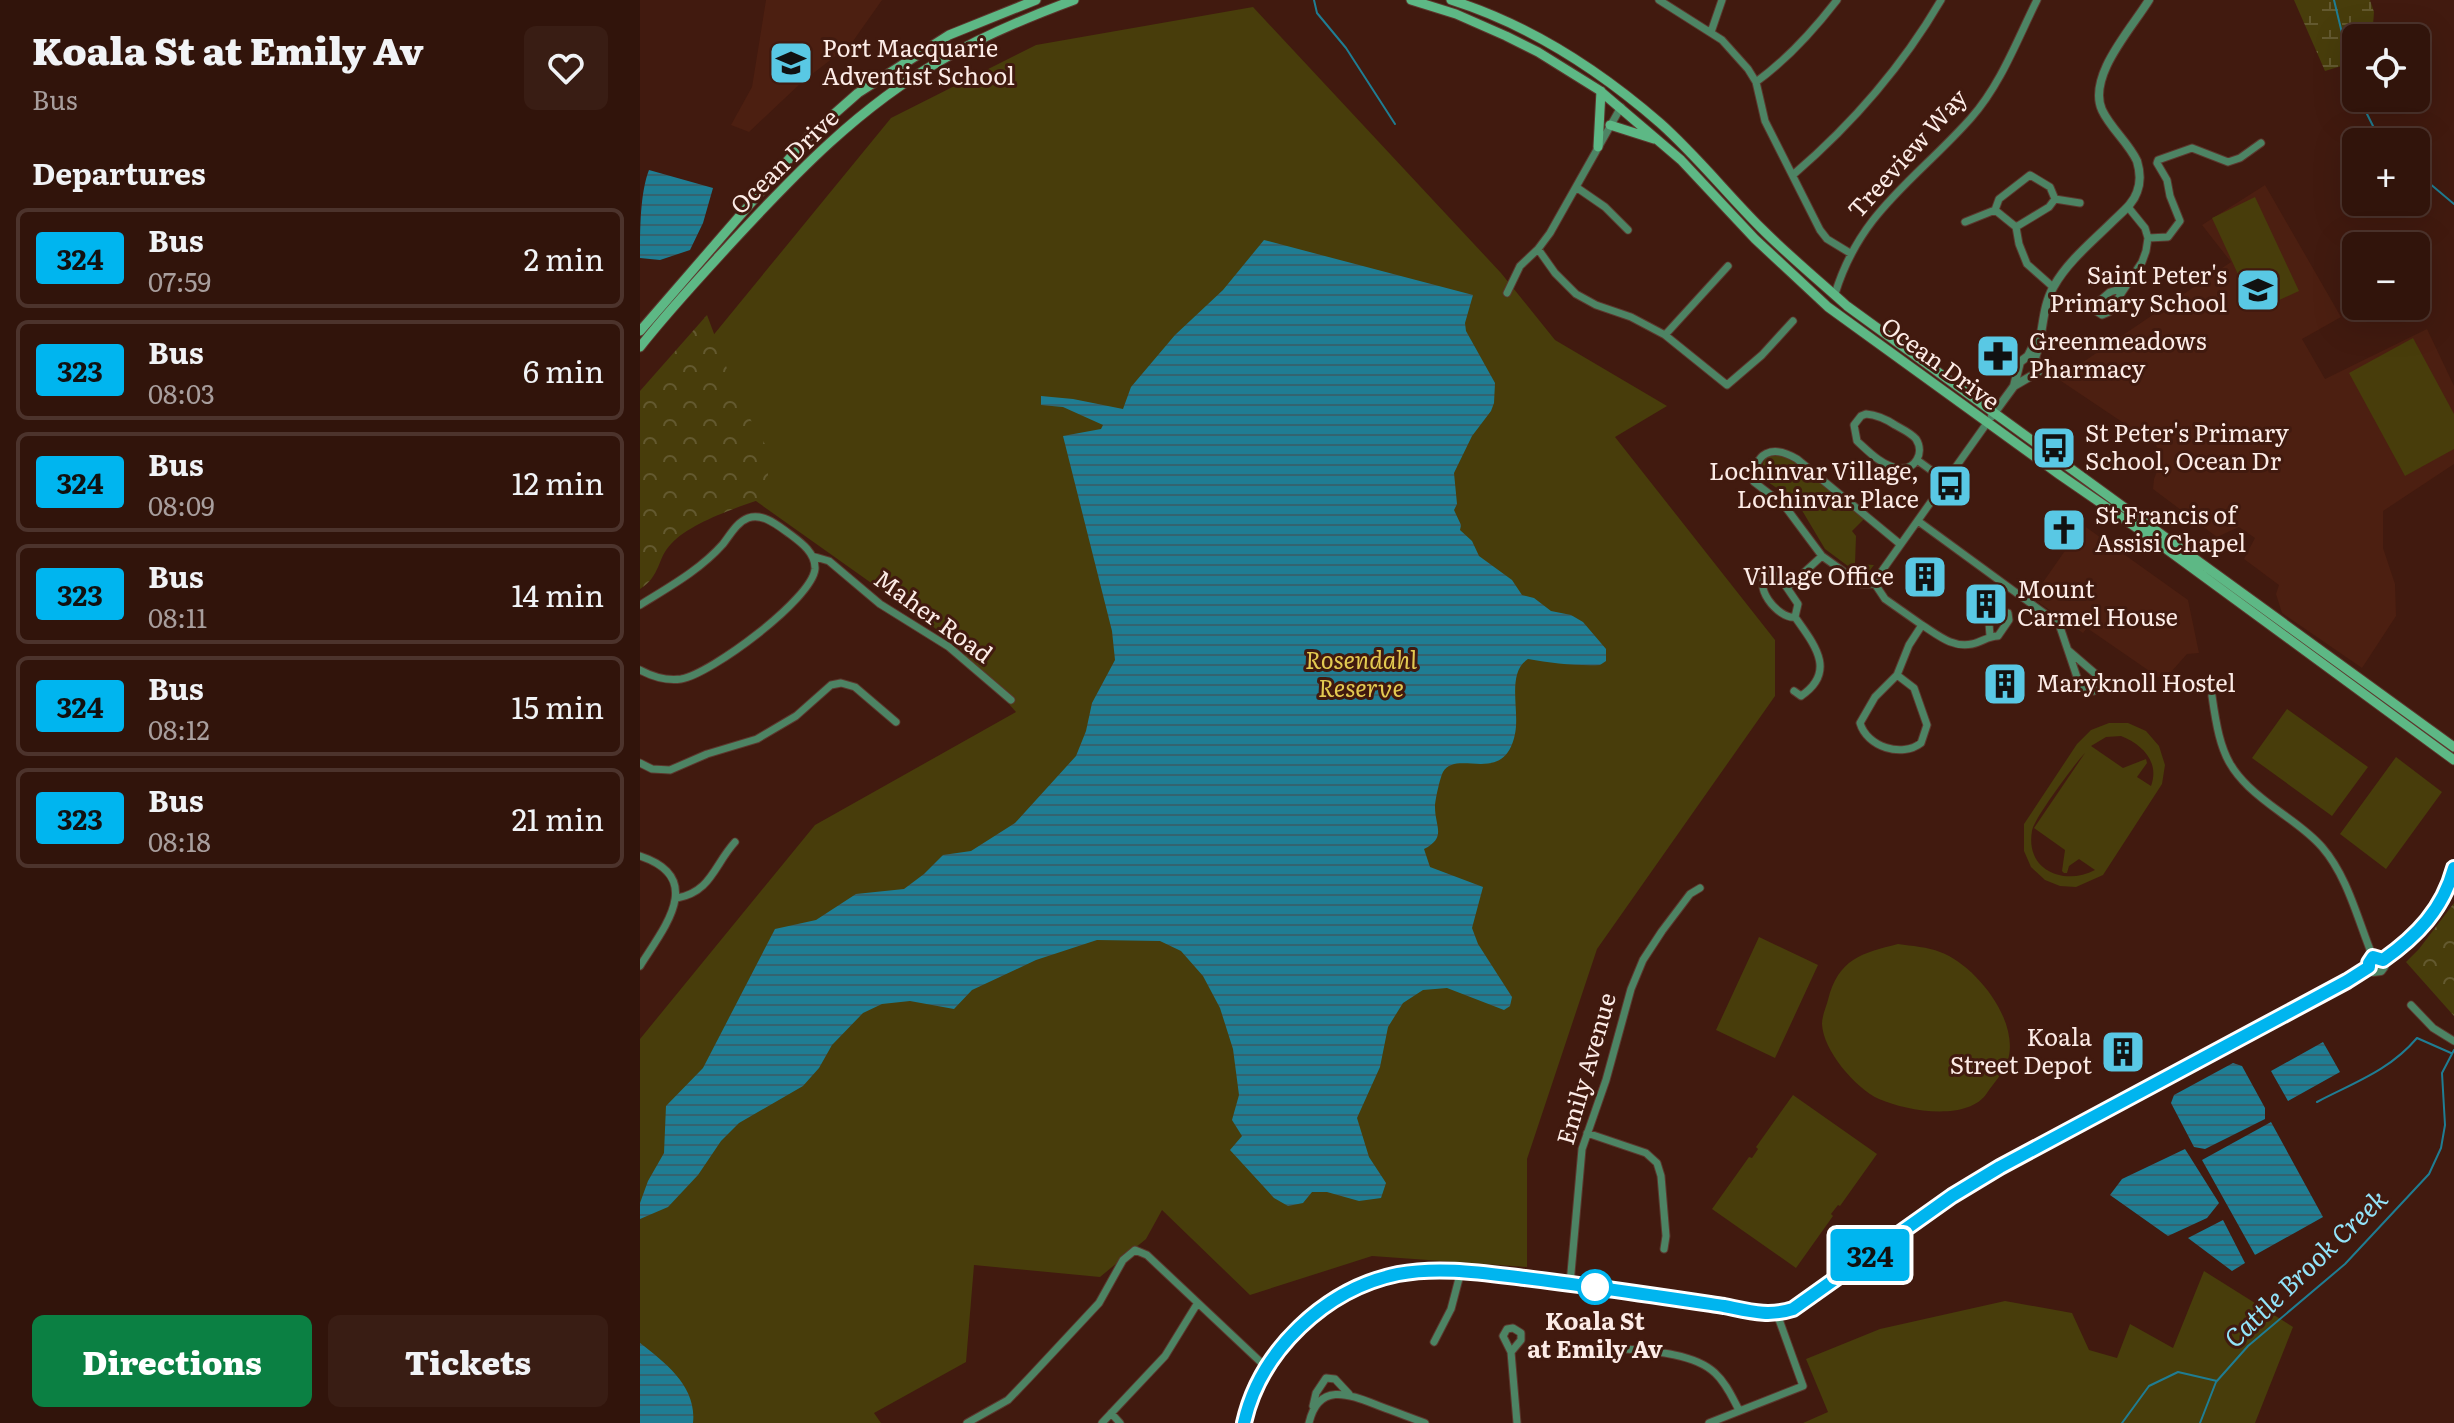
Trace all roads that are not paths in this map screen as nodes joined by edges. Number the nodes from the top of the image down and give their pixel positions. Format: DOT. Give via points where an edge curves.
graph roads {
  1 [pos="1036,0"];
  2 [pos="1074,0"];
  3 [pos="1411,0"];
  4 [pos="1485,0"];
  5 [pos="1659,0"];
  6 [pos="1722,0"];
  7 [pos="1837,0"];
  8 [pos="1941,0"];
  9 [pos="2037,0"];
  10 [pos="2149,0"];
  11 [pos="1460,2"];
  12 [pos="1459,16"];
  13 [pos="1493,17"];
  14 [pos="1711,32"];
  15 [pos="1756,82"];
  16 [pos="869,85"];
  17 [pos="1601,91"];
  18 [pos="1627,96"];
  19 [pos="878,102"];
  20 [pos="1621,107"];
  21 [pos="1610,125"];
  22 [pos="1661,141"];
  23 [pos="2261,143"];
  24 [pos="1598,147"];
  25 [pos="1794,174"];
  26 [pos="1576,187"];
  27 [pos="2055,199"];
  28 [pos="2080,203"];
  29 [pos="2128,207"];
  30 [pos="1995,210"];
  31 [pos="1965,222"];
  32 [pos="2016,227"];
  33 [pos="1628,230"];
  34 [pos="2148,238"];
  35 [pos="1538,249"];
  36 [pos="1850,253"];
  37 [pos="1728,266"];
  38 [pos="2053,287"];
  39 [pos="2123,288"];
  40 [pos="1507,293"];
  41 [pos="1835,294"];
  42 [pos="1793,321"];
  43 [pos="640,331"];
  44 [pos="1665,335"];
  45 [pos="640,347"];
  46 [pos="2032,357"];
  47 [pos="2023,373"];
  48 [pos="1995,413"];
  49 [pos="1987,423"];
  50 [pos="1917,460"];
  51 [pos="1946,481"];
  52 [pos="1918,521"];
  53 [pos="1900,544"];
  54 [pos="812,556"];
  55 [pos="1822,556"];
  56 [pos="833,565"];
  57 [pos="814,568"];
  58 [pos="1875,584"];
  59 [pos="1788,587"];
  60 [pos="640,605"];
  61 [pos="1795,617"];
  62 [pos="1922,625"];
  63 [pos="1994,636"];
  64 [pos="2069,651"];
  65 [pos="640,670"];
  66 [pos="1897,675"];
  67 [pos="1794,691"];
  68 [pos="2212,696"];
  69 [pos="1011,700"];
  70 [pos="896,722"];
  71 [pos="2454,747"];
  72 [pos="2454,760"];
  73 [pos="640,763"];
  74 [pos="735,842"];
  75 [pos="640,856"];
  76 [pos="2454,868"];
  77 [pos="1700,888"];
  78 [pos="677,898"];
  79 [pos="2378,958"];
  80 [pos="640,966"];
  81 [pos="2369,967"];
  82 [pos="2411,1005"];
  83 [pos="2452,1040"];
  84 [pos="1587,1133"];
  85 [pos="1664,1249"];
  86 [pos="1461,1271"];
  87 [pos="1570,1284"];
  88 [pos="1197,1304"];
  89 [pos="1777,1314"];
  90 [pos="1434,1342"];
  91 [pos="1600,1347"];
  92 [pos="1511,1352"];
  93 [pos="1267,1368"];
  94 [pos="1320,1386"];
  95 [pos="1349,1394"];
  96 [pos="1328,1396"];
  97 [pos="1312,1410"];
  98 [pos="1739,1410"];
  99 [pos="1111,1413"];
  100 [pos="967,1423"];
  101 [pos="1102,1423"];
  102 [pos="1120,1423"];
  103 [pos="1244,1423"];
  104 [pos="1309,1423"];
  105 [pos="1425,1423"];
  106 [pos="1517,1423"];
  107 [pos="1709,1423"];
  1 -- 16 [label="main road, Ocean Drive" via="949,35"];
  2 -- 19 [label="main road, Ocean Drive" via="952,54"];
  3 -- 12 [label="main road, Ocean Drive"];
  4 -- 13 [label="main road"];
  5 -- 14 [label="street"];
  6 -- 14 [label="street"];
  7 -- 15 [label="street" via="1787,57"];
  8 -- 25 [label="street" via="1893,70 1833,140"];
  9 -- 36 [label="street, Treeview Way" via="1979,108 1881,207"];
  10 -- 29 [label="street" via="2099,85 2103,112 2140,170 2138,191"];
  11 -- 12 [label="street"];
  11 -- 13 [label="main road, Ocean Drive"];
  12 -- 17 [label="main road, Ocean Drive" via="1538,52"];
  13 -- 18 [label="main road, Ocean Drive" via="1574,58"];
  14 -- 15 [label="street"];
  15 -- 25 [label="street" via="1765,121"];
  16 -- 19 [label="main road"];
  16 -- 43 [label="main road, Ocean Drive" via="808,137"];
  17 -- 20 [label="main road, Ocean Drive"];
  17 -- 24 [label="main road"];
  18 -- 20 [label="main road"];
  18 -- 41 [label="main road, Ocean Drive"];
  19 -- 45 [label="main road, Ocean Drive" via="807,163"];
  20 -- 21 [label="street"];
  20 -- 22 [label="main road, Ocean Drive"];
  21 -- 22 [label="main road"];
  21 -- 24 [label="street"];
  22 -- 49 [label="main road, Ocean Drive" via="1828,307"];
  23 -- 34 [label="street" via="2228,162 2192,148 2158,160 2180,221 2168,237"];
  24 -- 26 [label="street"];
  25 -- 36 [label="street" via="1820,230"];
  26 -- 33 [label="street"];
  26 -- 35 [label="street"];
  27 -- 28 [label="street"];
  27 -- 30 [label="street" via="2050,187 2030,175 1999,199"];
  27 -- 32 [label="street"];
  29 -- 34 [label="street"];
  29 -- 38 [label="street"];
  30 -- 31 [label="street"];
  30 -- 32 [label="street"];
  32 -- 38 [label="street" via="2027,264"];
  34 -- 39 [label="street" via="2142,262"];
  35 -- 40 [label="street" via="1520,266"];
  35 -- 44 [label="street" via="1576,294"];
  36 -- 41 [label="street, Treeview Way"];
  37 -- 44 [label="street"];
  38 -- 46 [label="street"];
  41 -- 48 [label="main road, Ocean Drive"];
  42 -- 44 [label="street" via="1727,385"];
  46 -- 47 [label="street" via="2021,360"];
  46 -- 47 [label="street" via="2038,372"];
  47 -- 48 [label="street"];
  48 -- 49 [label="street"];
  48 -- 71 [label="main road, Ocean Drive"];
  49 -- 51 [label="street"];
  49 -- 72 [label="main road, Ocean Drive"];
  50 -- 50 [label="street" via="1903,469 1876,458 1854,436 1857,420 1866,414 1878,416 1910,434 1920,449"];
  50 -- 51 [label="street"];
  51 -- 52 [label="street"];
  52 -- 53 [label="street"];
  52 -- 64 [label="street" via="2056,621"];
  53 -- 55 [label="street" via="1810,468 1784,452 1770,451 1756,465 1754,482 1784,505"];
  53 -- 58 [label="street"];
  54 -- 56 [label="street, Maher Road"];
  54 -- 57 [label="street"];
  54 -- 60 [label="street, Maher Road" via="771,522 748,518 690,574"];
  55 -- 58 [label="street" via="1861,584"];
  55 -- 59 [label="street"];
  56 -- 57 [label="street"];
  56 -- 69 [label="street, Maher Road" via="880,604 949,647"];
  57 -- 65 [label="street" via="811,579 779,616 721,661 680,679"];
  58 -- 62 [label="street" via="1885,599"];
  59 -- 61 [label="street" via="1798,604"];
  59 -- 61 [label="street" via="1771,573 1761,582 1781,615"];
  61 -- 67 [label="street" via="1820,653 1821,664 1804,694"];
  62 -- 63 [label="street" via="1952,644 1969,645"];
  62 -- 66 [label="street"];
  64 -- 64 [label="street" via="2098,676 2094,691 2080,686"];
  66 -- 66 [label="street" via="1911,684 1927,725 1921,743 1904,751 1871,738 1860,723"];
  68 -- 79 [label="street" via="2220,743 2233,772 2325,849"];
  70 -- 73 [label="street" via="855,687 835,683 782,726 757,739 670,770"];
  74 -- 78 [label="street" via="703,887"];
  75 -- 78 [label="street" via="666,871"];
  76 -- 79 [label="street" via="2433,915 2419,932"];
  77 -- 84 [label="street, Emily Avenue" via="1677,911 1637,972"];
  78 -- 80 [label="street"];
  79 -- 81 [label="street"];
  79 -- 81 [label="street" via="2381,971"];
  81 -- 89 [label="street" via="2000,1167 1798,1306"];
  82 -- 83 [label="street"];
  84 -- 85 [label="street" via="1646,1153 1657,1163"];
  84 -- 87 [label="street, Emily Avenue"];
  86 -- 87 [label="street"];
  86 -- 90 [label="street" via="1451,1309"];
  86 -- 93 [label="street" via="1396,1274 1355,1290 1305,1322"];
  87 -- 89 [label="street"];
  88 -- 93 [label="street"];
  88 -- 99 [label="street" via="1165,1356"];
  88 -- 100 [label="street" via="1147,1255 1135,1250 1123,1260 1099,1303 1008,1400"];
  89 -- 98 [label="street" via="1803,1386"];
  91 -- 98 [label="street" via="1683,1356 1701,1363 1721,1379"];
  92 -- 106 [label="street"];
  93 -- 103 [label="street"];
  94 -- 95 [label="street" via="1333,1378"];
  94 -- 96 [label="street"];
  94 -- 97 [label="street"];
  95 -- 96 [label="street"];
  95 -- 105 [label="street"];
  96 -- 97 [label="street"];
  97 -- 104 [label="street"];
  98 -- 107 [label="street"];
  99 -- 101 [label="street"];
  99 -- 102 [label="street"];
}
